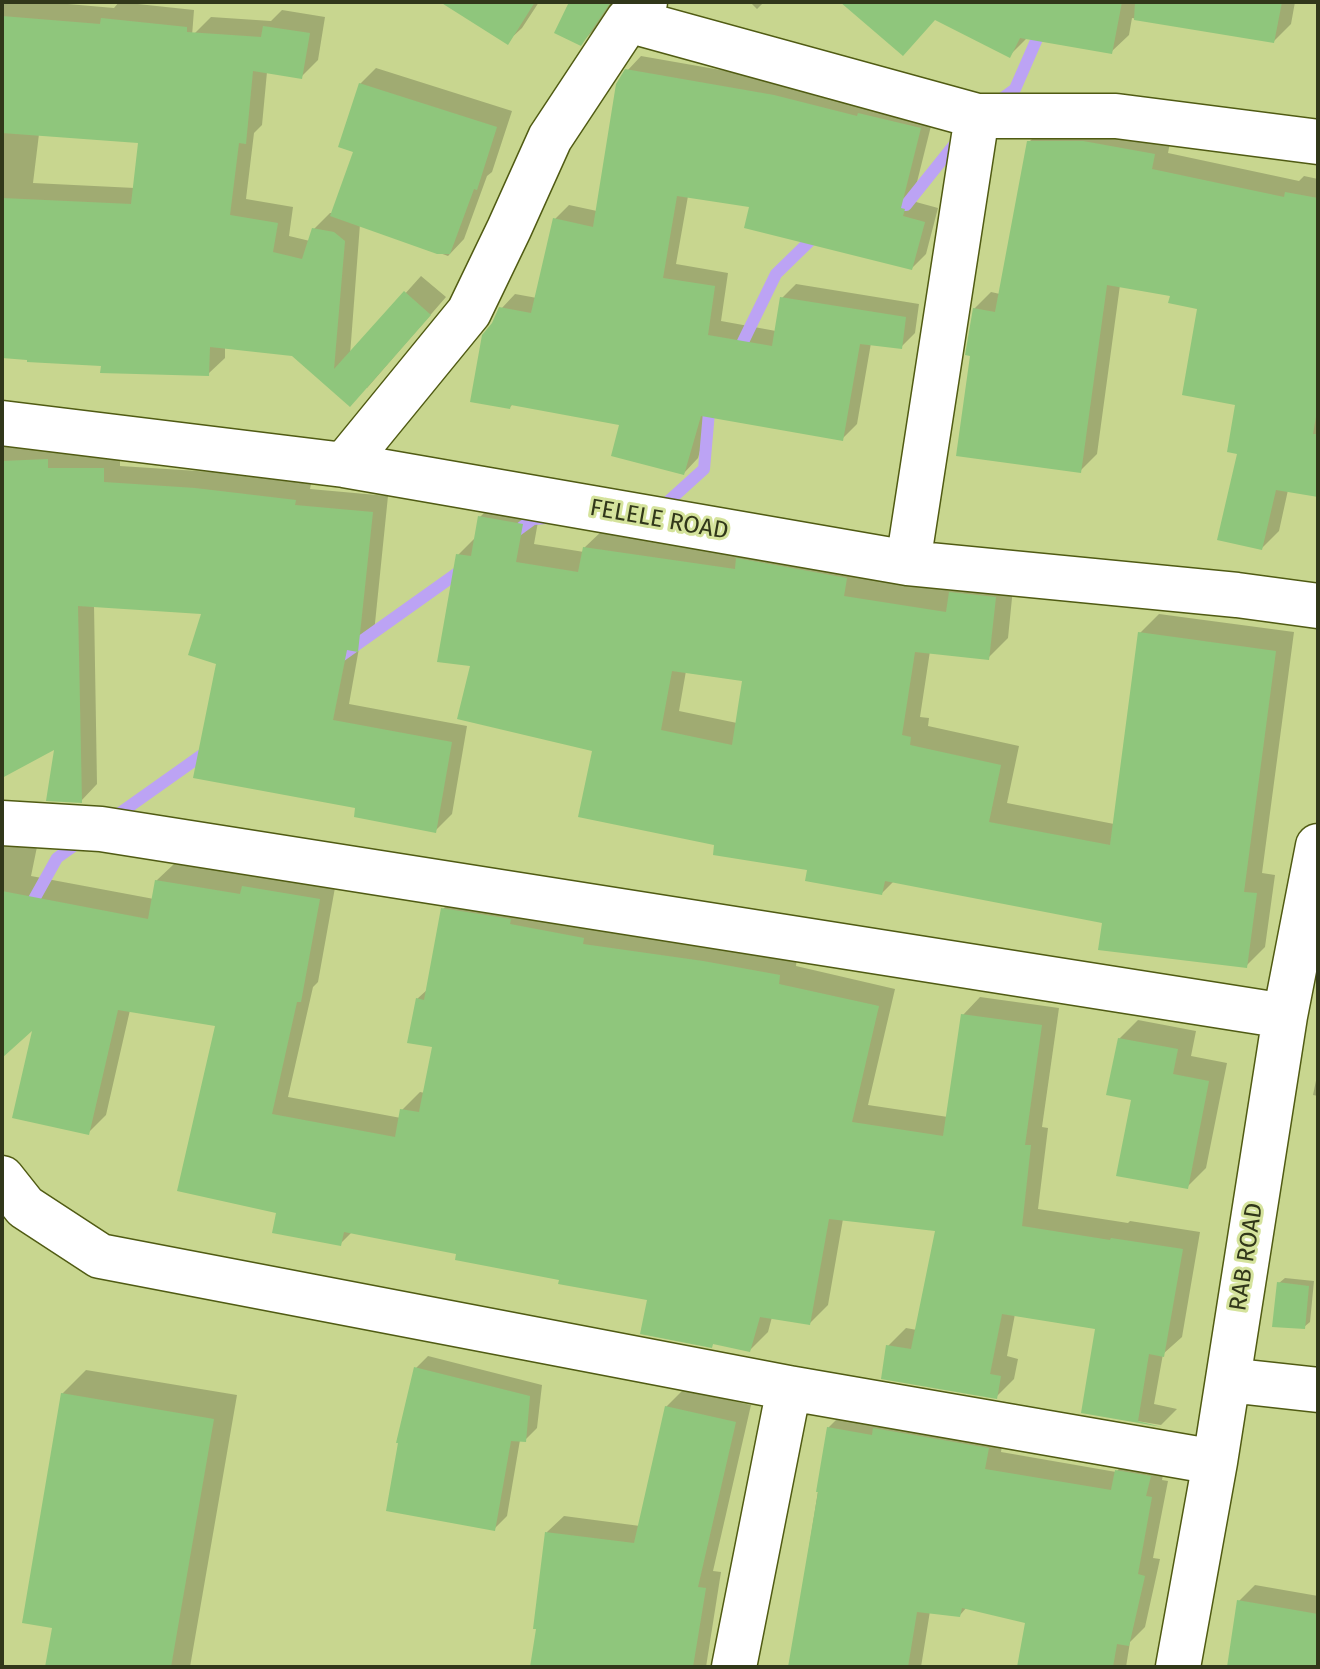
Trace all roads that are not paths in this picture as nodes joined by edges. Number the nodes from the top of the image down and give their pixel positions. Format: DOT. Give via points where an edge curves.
graph roads {
  1 [pos="636,11"];
  2 [pos="977,116"];
  3 [pos="1317,139"];
  4 [pos="2,423"];
  5 [pos="344,465"];
  6 [pos="908,563"];
  7 [pos="1318,606"];
  8 [pos="2,823"];
  9 [pos="1318,846"];
  10 [pos="1285,1016"];
  11 [pos="2,1178"];
  12 [pos="1228,1380"];
  13 [pos="789,1388"];
  14 [pos="1318,1390"];
  15 [pos="1215,1462"];
  16 [pos="734,1667"];
  17 [pos="1178,1667"];
  1 -- 2 [label="street"];
  1 -- 5 [label="street" via="550,138 469,312"];
  2 -- 3 [label="street" via="1116,116"];
  2 -- 6 [label="street"];
  4 -- 5 [label="street, FELELE ROAD"];
  5 -- 6 [label="street, FELELE ROAD"];
  6 -- 7 [label="street, FELELE ROAD"];
  8 -- 10 [label="street" via="101,829"];
  9 -- 10 [label="street, RAB ROAD"];
  10 -- 12 [label="street, RAB ROAD"];
  11 -- 13 [label="street" via="25,1207 100,1256"];
  12 -- 14 [label="street"];
  12 -- 15 [label="street, RAB ROAD"];
  13 -- 15 [label="street"];
  13 -- 16 [label="street"];
  15 -- 17 [label="street, RAB ROAD"];
}
